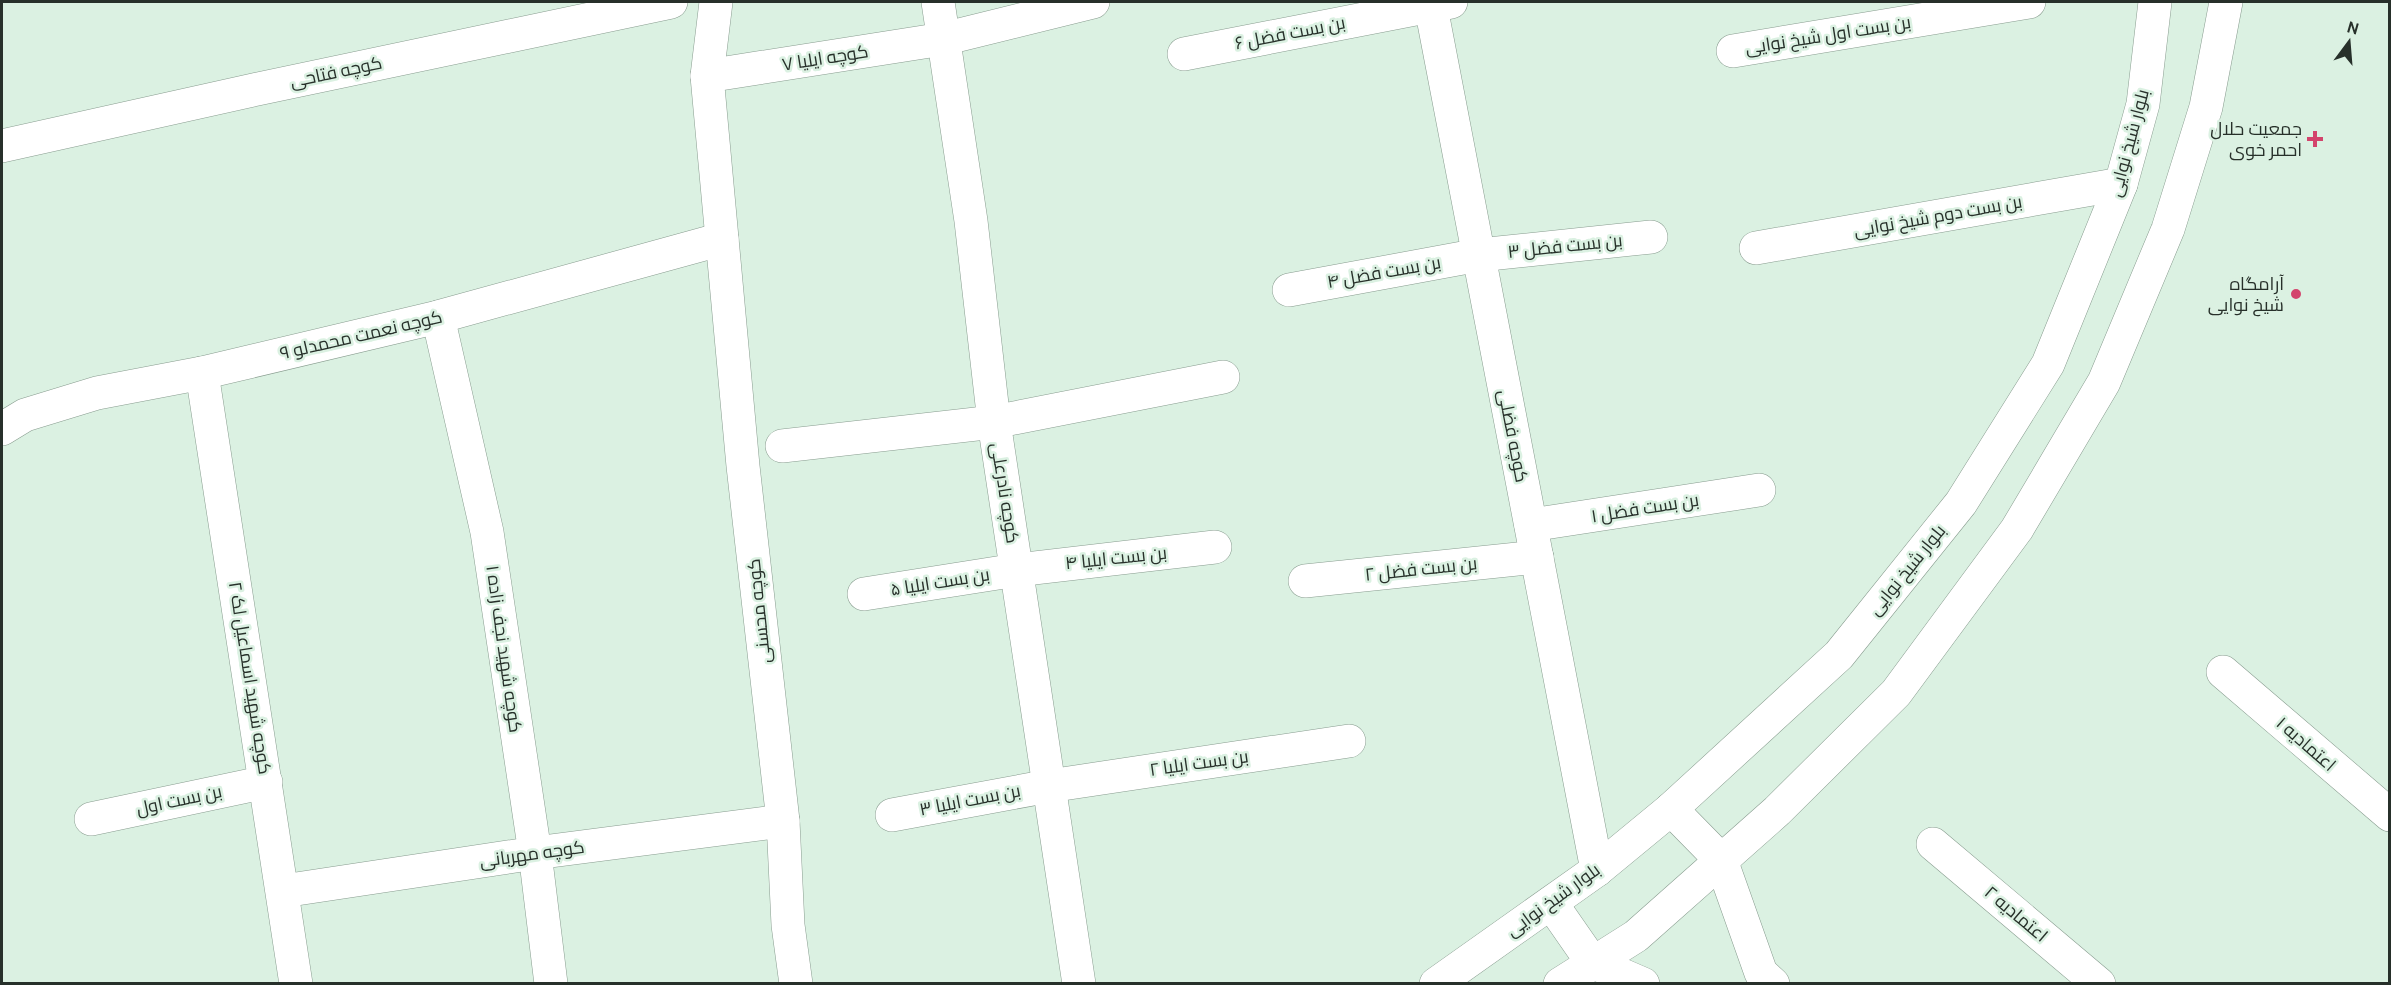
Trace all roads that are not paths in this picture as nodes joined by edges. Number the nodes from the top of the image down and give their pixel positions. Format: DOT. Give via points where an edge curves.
graph roads {
  1 [pos="671,2"];
  2 [pos="717,2"];
  3 [pos="938,2"];
  4 [pos="1093,2"];
  5 [pos="2029,2"];
  6 [pos="2155,2"];
  7 [pos="2226,2"];
  8 [pos="1438,3"];
  9 [pos="943,39"];
  10 [pos="1733,51"];
  11 [pos="1184,54"];
  12 [pos="707,76"];
  13 [pos="2,146"];
  14 [pos="2121,183"];
  15 [pos="1651,237"];
  16 [pos="722,239"];
  17 [pos="1756,248"];
  18 [pos="1479,255"];
  19 [pos="1289,290"];
  20 [pos="438,317"];
  21 [pos="202,373"];
  22 [pos="1223,377"];
  23 [pos="994,422"];
  24 [pos="2,429"];
  25 [pos="782,446"];
  26 [pos="1759,490"];
  27 [pos="1531,525"];
  28 [pos="1215,548"];
  29 [pos="1537,557"];
  30 [pos="1016,570"];
  31 [pos="1305,581"];
  32 [pos="864,594"];
  33 [pos="2223,672"];
  34 [pos="1349,741"];
  35 [pos="266,782"];
  36 [pos="1049,786"];
  37 [pos="1671,809"];
  38 [pos="892,815"];
  39 [pos="2390,815"];
  40 [pos="91,819"];
  41 [pos="783,821"];
  42 [pos="1933,844"];
  43 [pos="535,853"];
  44 [pos="1721,860"];
  45 [pos="1597,870"];
  46 [pos="283,891"];
  47 [pos="1551,903"];
  48 [pos="1592,962"];
  49 [pos="296,984"];
  50 [pos="551,984"];
  51 [pos="796,984"];
  52 [pos="1079,984"];
  53 [pos="1436,984"];
  54 [pos="1560,984"];
  55 [pos="1643,984"];
  56 [pos="1773,984"];
  57 [pos="2099,984"];
  1 -- 13 [label="street, کوچه فتاحی"];
  2 -- 12 [label="street, کوچه محسنی"];
  3 -- 9 [label="street, کوچه نادرعلی"];
  4 -- 9 [label="street, ۷ کوچه ایلیا"];
  5 -- 10 [label="street, بن بست اول شیخ نوایی"];
  6 -- 14 [label="street, بلوار شیخ نوایی" via="2143,104"];
  7 -- 44 [label="street" via="2206,107 2168,229 2104,382 2017,529 1896,693 1777,811"];
  8 -- 11 [label="street, ۶ بن بست فضل"];
  8 -- 18 [label="street, کوچه فضلی"];
  9 -- 12 [label="street, ۷ کوچه ایلیا"];
  9 -- 23 [label="street, کوچه نادرعلی" via="971,221"];
  12 -- 16 [label="street, کوچه محسنی"];
  14 -- 17 [label="street, بن بست دوم شیخ نوایی"];
  14 -- 37 [label="street, بلوار شیخ نوایی" via="2048,364 1961,503 1839,655"];
  15 -- 18 [label="street, ۳ بن بست فضل"];
  16 -- 20 [label="street, کوچه نعمت محمدلو ۹"];
  16 -- 41 [label="street, کوچه محسنی"];
  18 -- 19 [label="street, ۴ بن بست فضل"];
  18 -- 27 [label="street, کوچه فضلی"];
  20 -- 21 [label="street, کوچه نعمت محمدلو ۹"];
  20 -- 43 [label="street, کوچه شهید نجف زاده ۱" via="487,532"];
  21 -- 24 [label="street, کوچه نعمت محمدلو ۹" via="97,393 25,415"];
  21 -- 35 [label="street, کوچه شهید اسماعیل لک ۲"];
  22 -- 23 [label="street"];
  23 -- 25 [label="street"];
  23 -- 30 [label="street, کوچه نادرعلی"];
  26 -- 27 [label="street, بن بست فضل ۱"];
  27 -- 29 [label="street, کوچه فضلی"];
  28 -- 30 [label="street, ۴ بن بست ایلیا"];
  29 -- 31 [label="street, ۲ بن بست فضل"];
  29 -- 45 [label="street, کوچه فضلی"];
  30 -- 32 [label="street, ۵ بن بست ایلیا"];
  30 -- 36 [label="street, کوچه نادرعلی"];
  33 -- 39 [label="street, اعتمادیه ۱"];
  34 -- 36 [label="street, بن بست ایلیا ۲"];
  35 -- 40 [label="street, بن بست اول"];
  35 -- 46 [label="street, کوچه شهید اسماعیل لک ۲"];
  36 -- 38 [label="street, ۳ بن بست ایلیا"];
  36 -- 52 [label="street, کوچه نادرعلی"];
  37 -- 44 [label="street"];
  37 -- 45 [label="street, بلوار شیخ نوایی"];
  41 -- 43 [label="street, کوچه مهربانی"];
  41 -- 51 [label="street, کوچه محسنی" via="788,925"];
  42 -- 57 [label="street, اعتمادیه ۲"];
  43 -- 46 [label="street, کوچه مهربانی"];
  43 -- 50 [label="street, کوچه شهید نجف زاده ۱"];
  44 -- 48 [label="street" via="1636,936"];
  44 -- 56 [label="street" via="1761,973"];
  45 -- 47 [label="street, بلوار شیخ نوایی"];
  46 -- 49 [label="street, کوچه شهید اسماعیل لک ۲"];
  47 -- 48 [label="street"];
  47 -- 53 [label="street, بلوار شیخ نوایی"];
  48 -- 54 [label="street"];
  48 -- 55 [label="street"];
}
